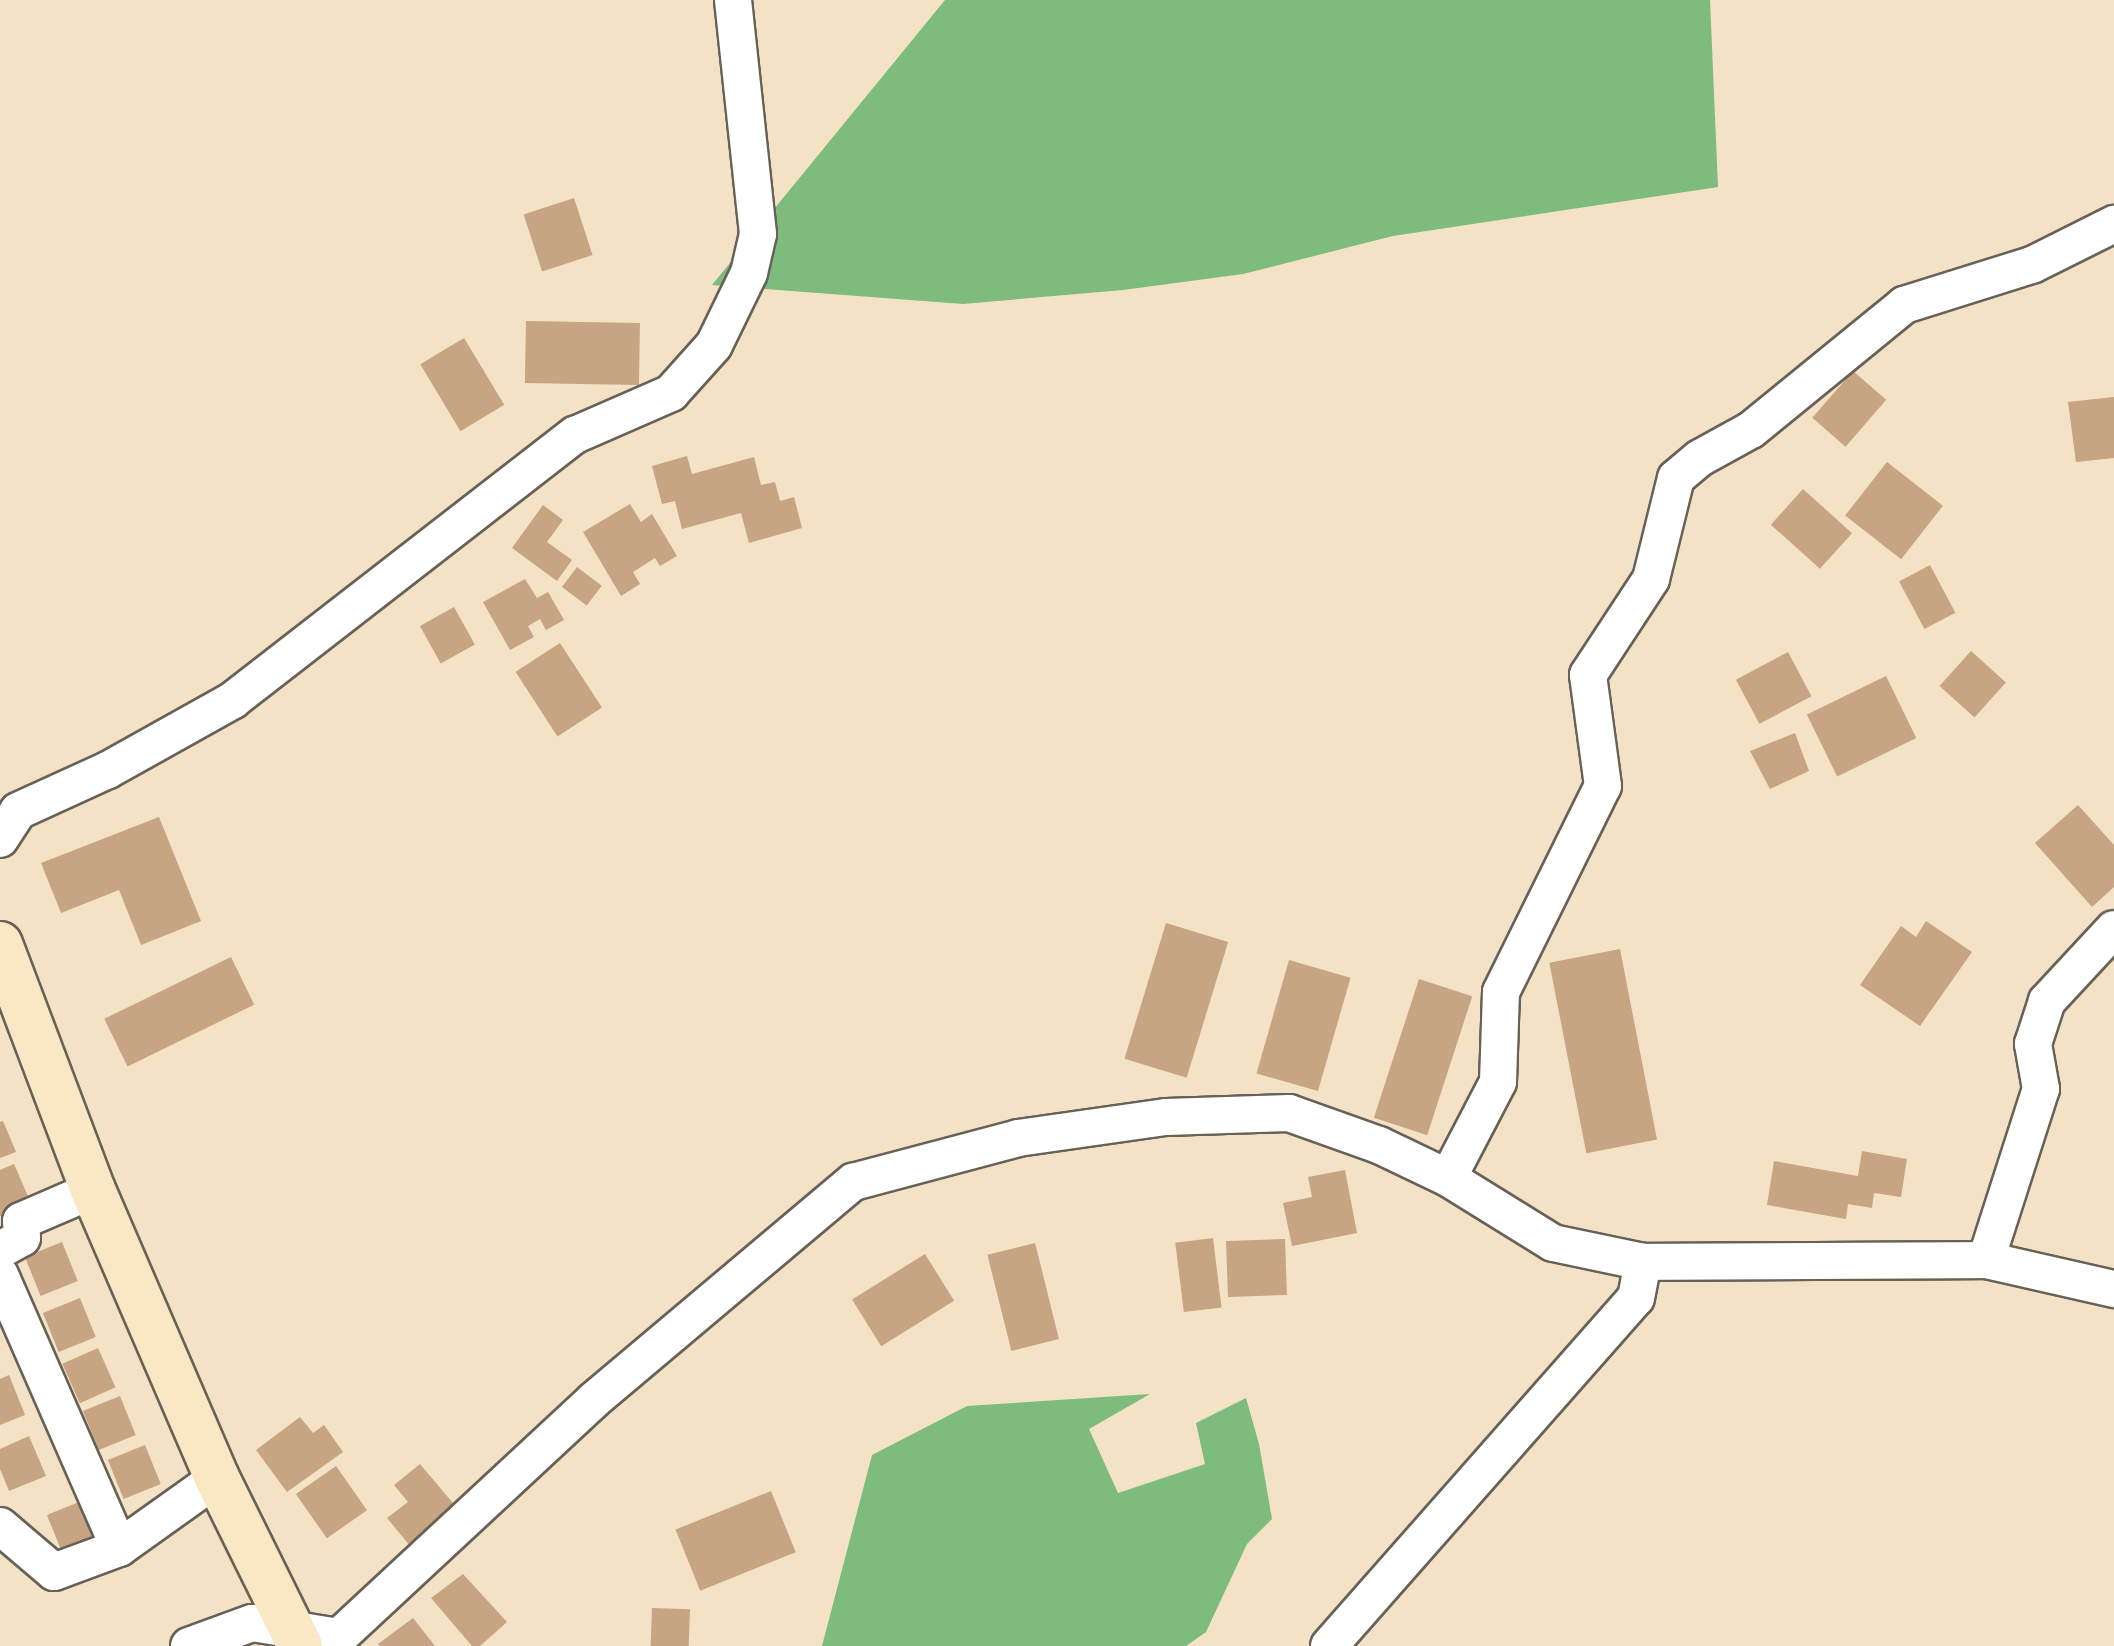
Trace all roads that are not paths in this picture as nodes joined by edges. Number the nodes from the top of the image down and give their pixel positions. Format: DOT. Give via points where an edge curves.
graph roads {
  1 [pos="733,0"];
  2 [pos="2114,224"];
  3 [pos="0,839"];
  4 [pos="2114,929"];
  5 [pos="0,944"];
  6 [pos="1448,1178"];
  7 [pos="93,1190"];
  8 [pos="0,1250"];
  9 [pos="1986,1260"];
  10 [pos="1643,1262"];
  11 [pos="0,1275"];
  12 [pos="2114,1289"];
  13 [pos="217,1478"];
  14 [pos="0,1526"];
  15 [pos="119,1548"];
  16 [pos="297,1640"];
  17 [pos="189,1646"];
  18 [pos="1329,1646"];
  1 -- 3 [label="street" via="758,234 749,273 714,345 671,393 575,435 233,700 108,770 18,811"];
  2 -- 6 [label="street" via="2032,265 1904,305 1751,430 1676,478 1651,579 1588,675 1603,786 1501,992 1498,1082"];
  4 -- 9 [label="street" via="2047,1001 2033,1044 2041,1089"];
  5 -- 7 [label="street"];
  6 -- 10 [label="street" via="1553,1243"];
  6 -- 16 [label="street" via="1379,1145 1289,1113 1166,1117 1018,1138 853,1182 594,1400 339,1637"];
  7 -- 8 [label="street" via="21,1221 22,1238"];
  7 -- 13 [label="street"];
  9 -- 10 [label="street"];
  9 -- 12 [label="street"];
  10 -- 18 [label="street" via="1636,1298"];
  11 -- 15 [label="street"];
  13 -- 15 [label="street"];
  13 -- 16 [label="street"];
  14 -- 15 [label="street" via="54,1572"];
  16 -- 17 [label="street" via="252,1623"];
}
